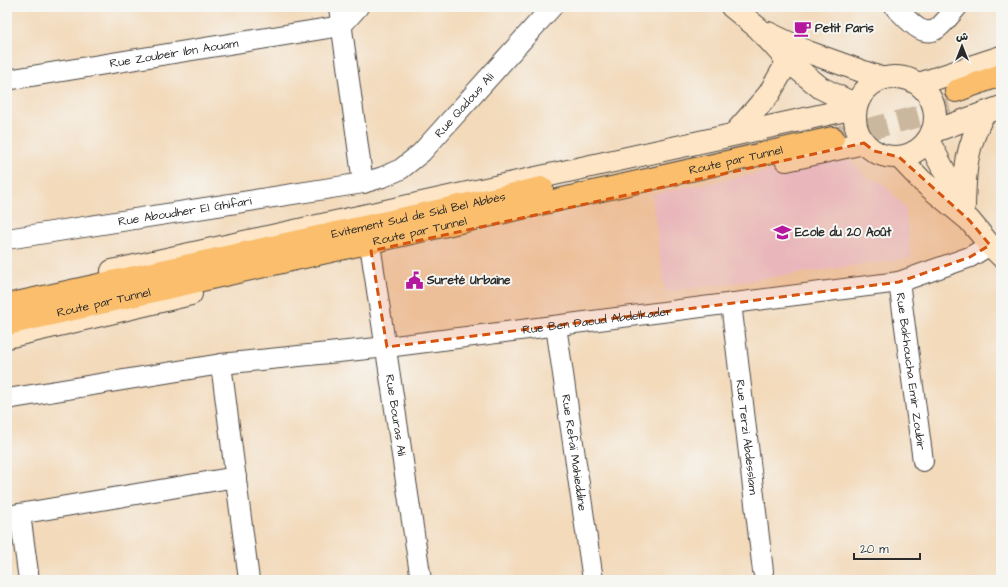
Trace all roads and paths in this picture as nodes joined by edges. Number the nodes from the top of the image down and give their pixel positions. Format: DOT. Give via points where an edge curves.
graph roads {
  1 [pos="358,7"];
  2 [pos="552,7"];
  3 [pos="895,7"];
  4 [pos="957,7"];
  5 [pos="736,8"];
  6 [pos="340,16"];
  7 [pos="758,28"];
  8 [pos="1001,57"];
  9 [pos="788,61"];
  10 [pos="1001,75"];
  11 [pos="881,78"];
  12 [pos="7,80"];
  13 [pos="919,84"];
  14 [pos="1001,91"];
  15 [pos="855,106"];
  16 [pos="992,110"];
  17 [pos="831,130"];
  18 [pos="735,133"];
  19 [pos="930,136"];
  20 [pos="864,143"];
  21 [pos="899,157"];
  22 [pos="363,183"];
  23 [pos="966,213"];
  24 [pos="7,239"];
  25 [pos="995,250"];
  26 [pos="371,251"];
  27 [pos="899,282"];
  28 [pos="7,294"];
  29 [pos="731,303"];
  30 [pos="7,305"];
  31 [pos="7,324"];
  32 [pos="556,326"];
  33 [pos="7,337"];
  34 [pos="386,347"];
  35 [pos="221,364"];
  36 [pos="7,399"];
  37 [pos="922,461"];
  38 [pos="236,477"];
  39 [pos="14,515"];
  40 [pos="763,571"];
  41 [pos="29,580"];
  42 [pos="249,580"];
  43 [pos="421,580"];
  44 [pos="593,580"];
  1 -- 6 [label="street"];
  2 -- 22 [label="street, Rue Qadous Ali" via="421,152 401,169"];
  3 -- 4 [label="street" via="918,29 928,32 938,28"];
  5 -- 7 [label="main road"];
  6 -- 12 [label="street, Rue Zoubeir Ibn Aouam"];
  6 -- 22 [label="street"];
  7 -- 9 [label="main road"];
  7 -- 11 [label="main road" via="808,52"];
  8 -- 13 [label="main road"];
  9 -- 15 [label="main road" via="821,88"];
  9 -- 18 [label="main road" via="768,94"];
  10 -- 14 [label="highway" via="958,98"];
  11 -- 13 [label="main road" via="907,78"];
  11 -- 15 [label="main road" via="865,89"];
  13 -- 19 [label="main road" via="934,106 935,120"];
  15 -- 18 [label="main road"];
  15 -- 20 [label="main road" via="857,132"];
  16 -- 19 [label="main road"];
  16 -- 23 [label="main road" via="974,131 966,164"];
  17 -- 30 [label="highway, Evitement Sud de Sidi Bel Abbès" via="700,153"];
  17 -- 31 [label="highway, Route par Tunnel"];
  18 -- 28 [label="main road"];
  19 -- 21 [label="main road" via="920,148"];
  19 -- 23 [label="main road"];
  20 -- 21 [label="main road" via="886,156"];
  20 -- 26 [label="main road"];
  21 -- 23 [label="main road" via="922,181"];
  22 -- 24 [label="street, Rue Aboudher El Ghifari"];
  23 -- 25 [label="main road"];
  25 -- 27 [label="street, Rue Ben Daoud Abdelkader"];
  26 -- 33 [label="main road"];
  26 -- 34 [label="street, Rue Bouras Ali"];
  27 -- 29 [label="street, Rue Ben Daoud Abdelkader"];
  27 -- 37 [label="street, Rue Bakhoucha Emir Zoubir"];
  29 -- 32 [label="street, Rue Ben Daoud Abdelkader"];
  29 -- 40 [label="street, Rue Terzi Abdesslam"];
  32 -- 34 [label="street, Rue Ben Daoud Abdelkader"];
  32 -- 44 [label="street, Rue Refaï Mahieddine"];
  34 -- 35 [label="street, Rue Ben Daoud Abdelkader"];
  34 -- 43 [label="street, Rue Bouras Ali"];
  35 -- 36 [label="street, Rue Ben Daoud Abdelkader"];
  35 -- 38 [label="street"];
  38 -- 39 [label="street"];
  38 -- 42 [label="street"];
  39 -- 41 [label="street"];
}
